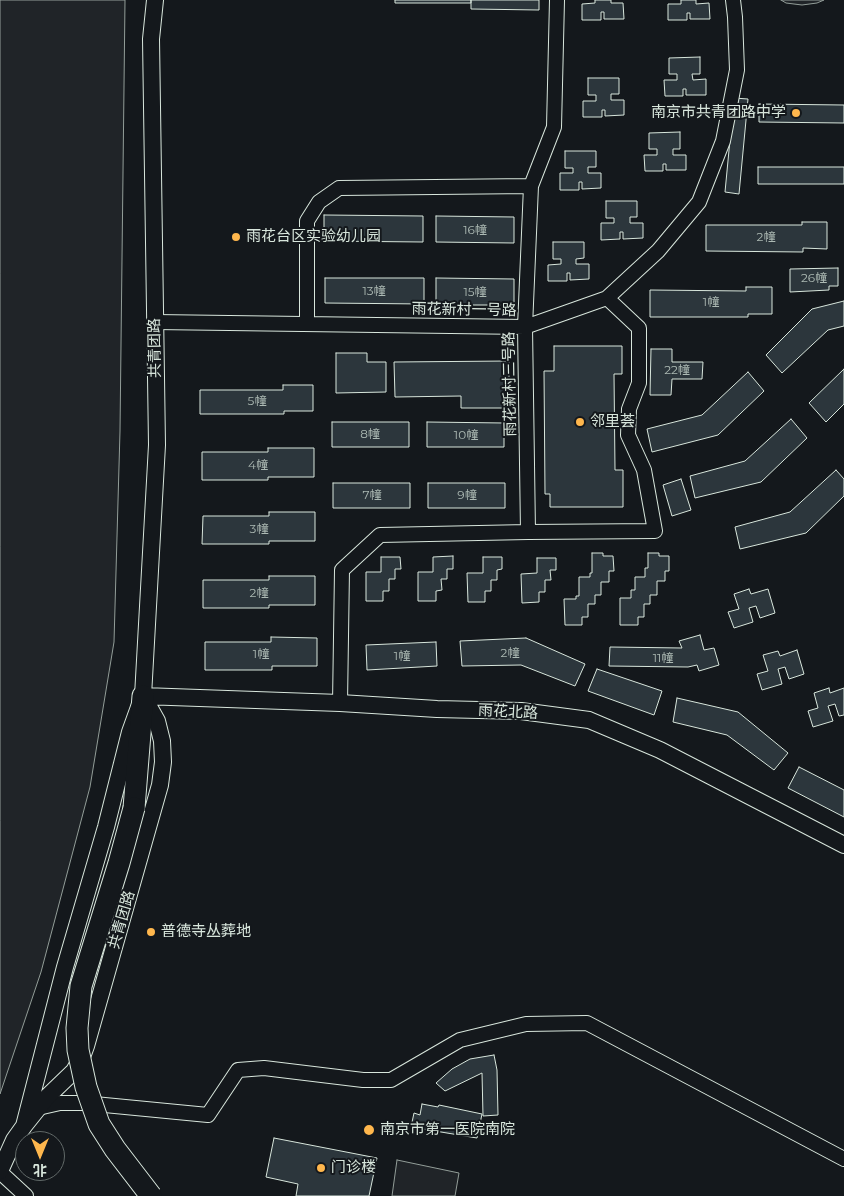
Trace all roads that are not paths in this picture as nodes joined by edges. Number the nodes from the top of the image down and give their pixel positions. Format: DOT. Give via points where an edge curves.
graph roads {
  1 [pos="154,0"];
  2 [pos="557,0"];
  3 [pos="733,0"];
  4 [pos="530,186"];
  5 [pos="607,298"];
  6 [pos="155,322"];
  7 [pos="307,324"];
  8 [pos="525,327"];
  9 [pos="528,532"];
  10 [pos="142,696"];
  11 [pos="340,703"];
  12 [pos="844,845"];
  13 [pos="38,1108"];
  14 [pos="24,1126"];
  15 [pos="844,1159"];
  16 [pos="0,1172"];
  17 [pos="26,1196"];
  18 [pos="151,1196"];
  1 -- 6 [label="street, 共青团路" via="151,39"];
  2 -- 4 [label="street, 雨花新村三号路" via="554,127"];
  3 -- 5 [label="street, 雨花新村一号路" via="737,70 723,141 699,202 658,251"];
  4 -- 7 [label="street" via="338,188 319,202 307,221"];
  4 -- 8 [label="street, 雨花新村三号路"];
  5 -- 8 [label="street, 雨花新村一号路"];
  5 -- 9 [label="street" via="639,328 639,383 630,409 628,435 644,470 655,531"];
  6 -- 7 [label="street, 雨花新村一号路"];
  6 -- 10 [label="street, 共青团路" via="157,445"];
  7 -- 8 [label="street, 雨花新村一号路"];
  8 -- 9 [label="street, 雨花新村三号路"];
  9 -- 11 [label="street" via="380,536 342,570"];
  10 -- 11 [label="street, 雨花北路"];
  10 -- 13 [label="street, 共青团路" via="157,721 162,741 163,762 154,809 82,1057 74,1071"];
  10 -- 14 [label="street, 共青团路" via="65,967"];
  10 -- 18 [label="main road, bridge" via="134,808 80,986 77,1028 86,1087 99,1124"];
  11 -- 12 [label="street, 雨花北路" via="521,711 589,720 660,750"];
  13 -- 14 [label="street, 共青团路"];
  13 -- 15 [label="street" via="84,1104 208,1115 238,1070 264,1068 363,1080 391,1080 460,1040 526,1024 587,1023"];
  14 -- 16 [label="street, 共青团路"];
  16 -- 17 [label="street"];
}
